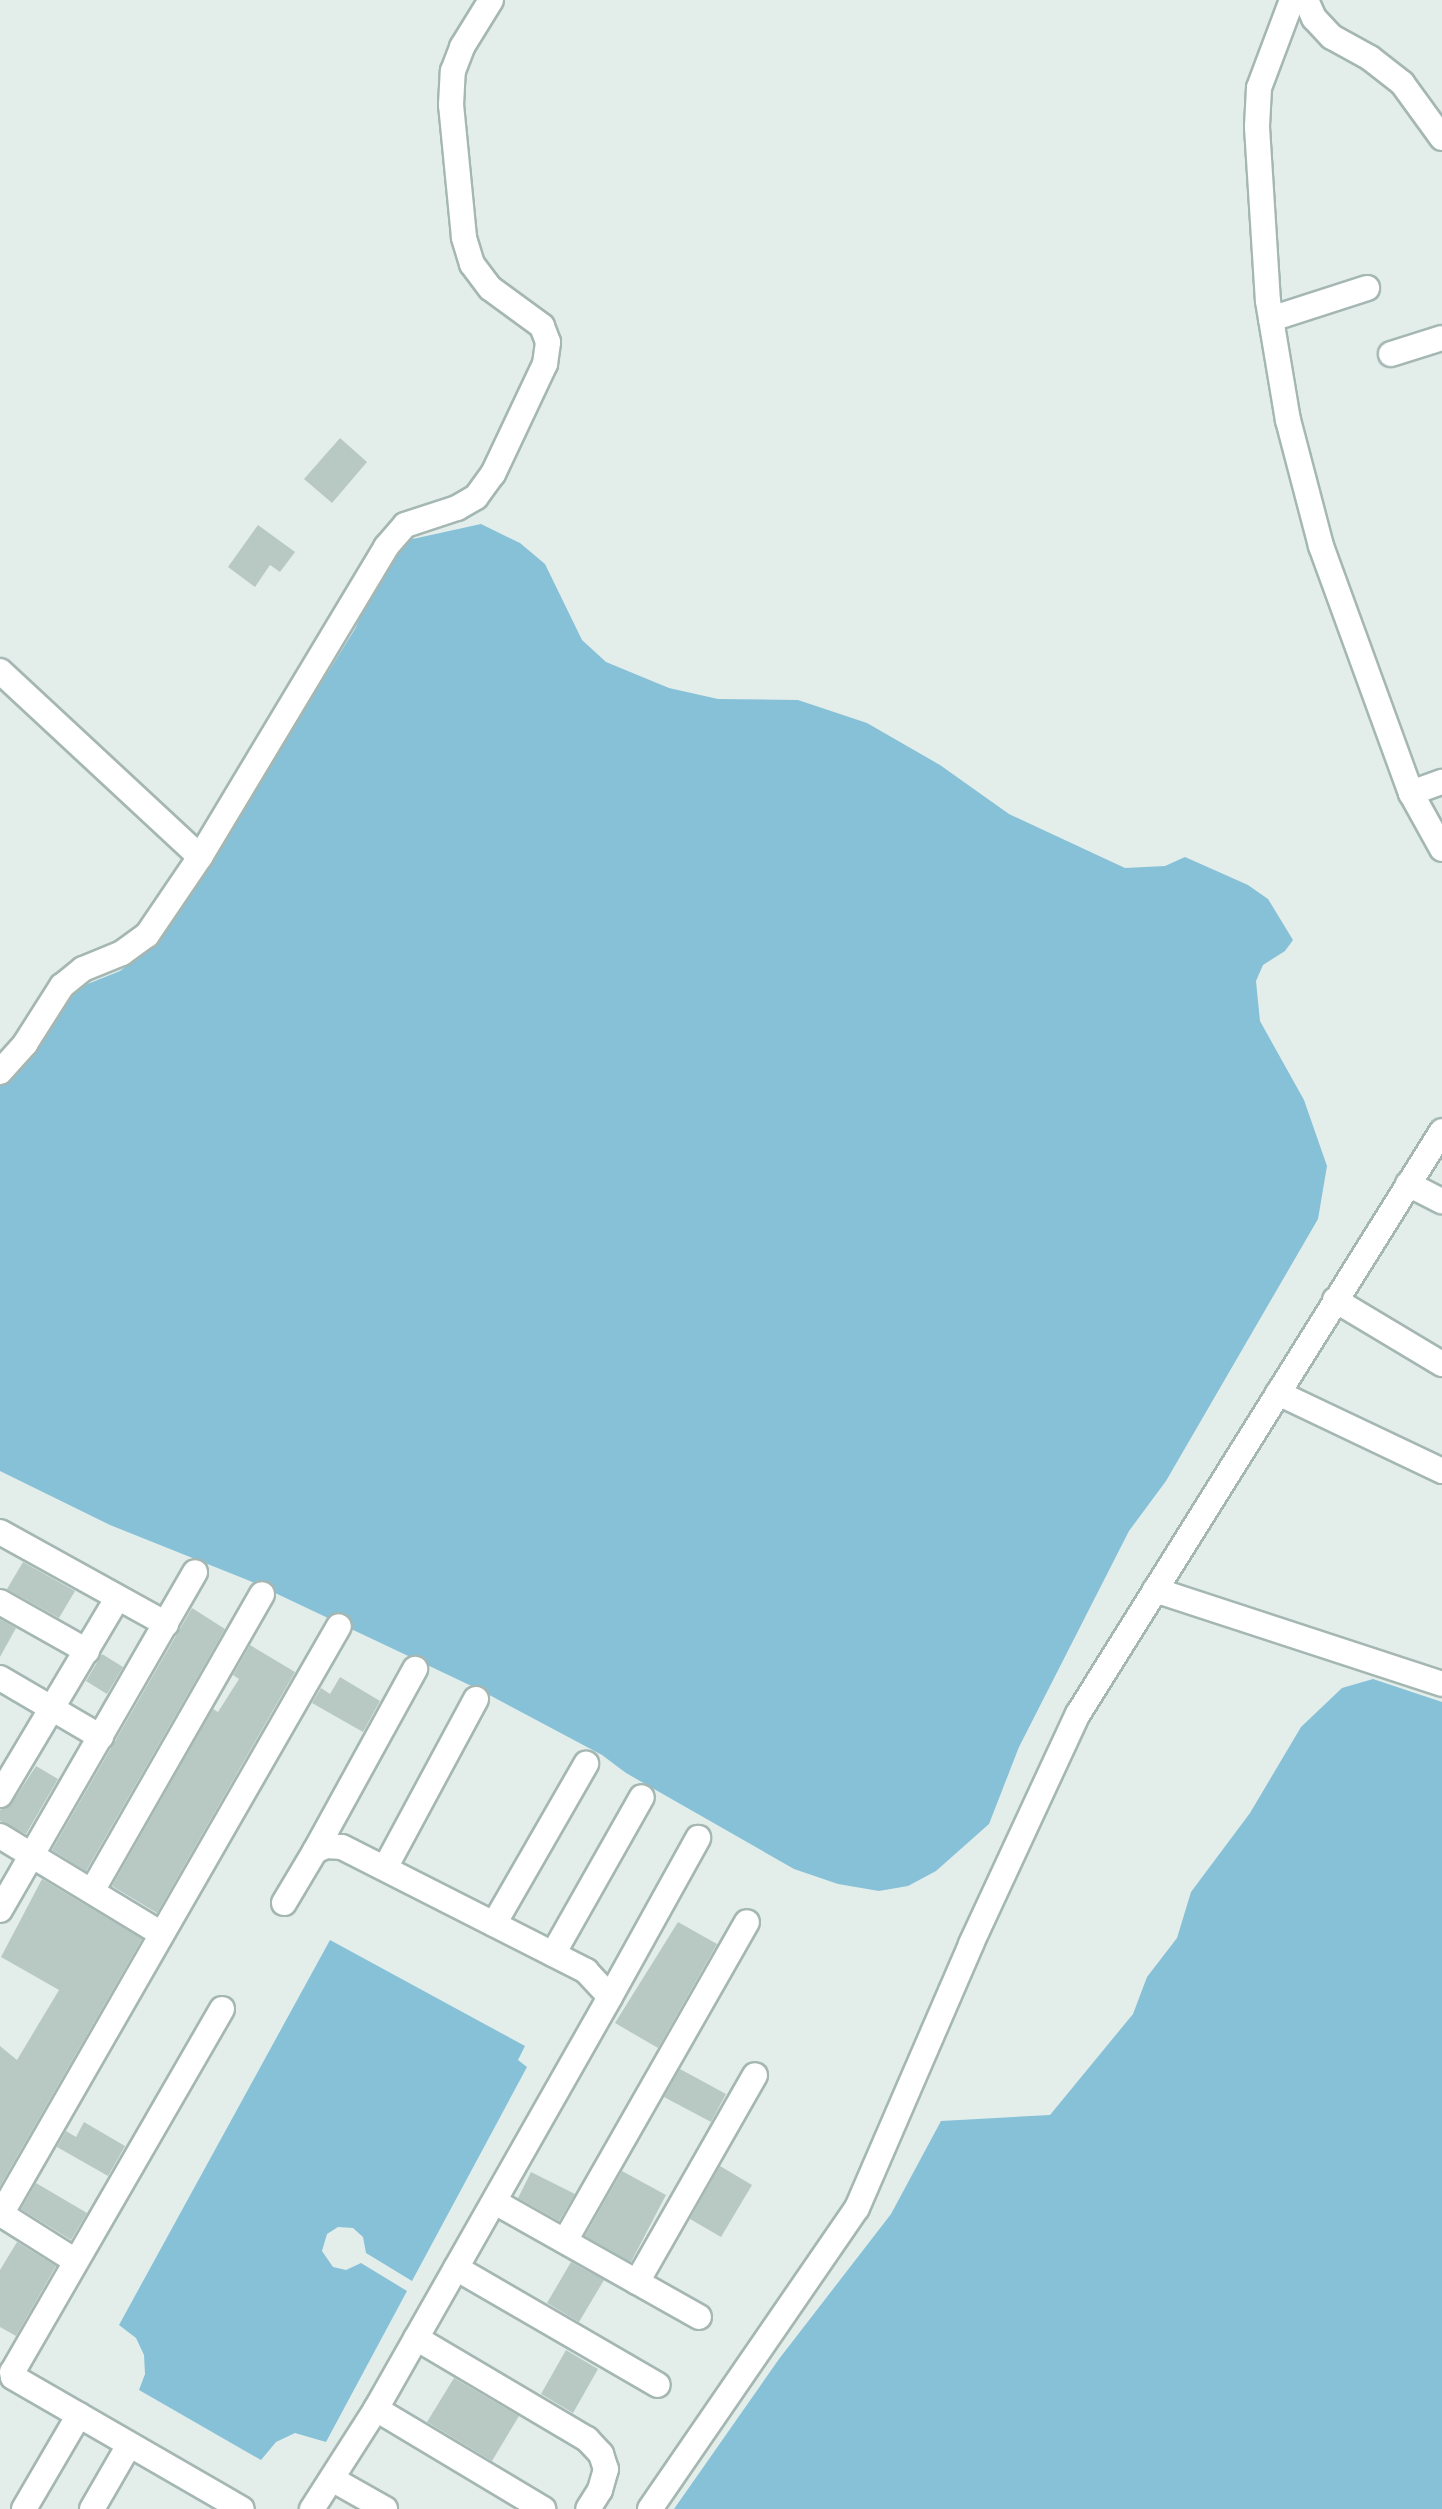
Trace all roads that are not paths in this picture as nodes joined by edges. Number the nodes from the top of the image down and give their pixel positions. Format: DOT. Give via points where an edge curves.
graph roads {
  1 [pos="491,0"];
  2 [pos="1292,0"];
  3 [pos="1306,0"];
  4 [pos="1442,138"];
  5 [pos="1367,288"];
  6 [pos="1271,319"];
  7 [pos="1442,338"];
  8 [pos="1391,354"];
  9 [pos="0,671"];
  10 [pos="1442,782"];
  11 [pos="1411,793"];
  12 [pos="1442,849"];
  13 [pos="200,857"];
  14 [pos="0,1072"];
  15 [pos="1442,1131"];
  16 [pos="1408,1184"];
  17 [pos="1442,1201"];
  18 [pos="1335,1300"];
  19 [pos="1442,1364"];
  20 [pos="1278,1393"];
  21 [pos="1442,1471"];
  22 [pos="0,1532"];
  23 [pos="195,1572"];
  24 [pos="1155,1590"];
  25 [pos="262,1594"];
  26 [pos="117,1599"];
  27 [pos="0,1602"];
  28 [pos="166,1624"];
  29 [pos="339,1626"];
  30 [pos="87,1651"];
  31 [pos="415,1669"];
  32 [pos="0,1678"];
  33 [pos="1442,1684"];
  34 [pos="476,1699"];
  35 [pos="53,1709"];
  36 [pos="101,1737"];
  37 [pos="10,1758"];
  38 [pos="586,1764"];
  39 [pos="0,1795"];
  40 [pos="642,1797"];
  41 [pos="0,1836"];
  42 [pos="698,1838"];
  43 [pos="315,1851"];
  44 [pos="32,1856"];
  45 [pos="385,1868"];
  46 [pos="92,1891"];
  47 [pos="284,1903"];
  48 [pos="0,1910"];
  49 [pos="747,1922"];
  50 [pos="494,1924"];
  51 [pos="162,1934"];
  52 [pos="553,1954"];
  53 [pos="610,1997"];
  54 [pos="222,2009"];
  55 [pos="755,2075"];
  56 [pos="495,2202"];
  57 [pos="0,2215"];
  58 [pos="565,2241"];
  59 [pos="74,2260"];
  60 [pos="456,2268"];
  61 [pos="637,2282"];
  62 [pos="699,2317"];
  63 [pos="416,2338"];
  64 [pos="6,2381"];
  65 [pos="658,2385"];
  66 [pos="376,2409"];
  67 [pos="79,2415"];
  68 [pos="129,2445"];
  69 [pos="332,2479"];
  70 [pos="233,2507"];
  71 [pos="24,2509"];
  72 [pos="92,2509"];
  73 [pos="312,2509"];
  74 [pos="385,2509"];
  75 [pos="543,2509"];
  76 [pos="588,2509"];
  77 [pos="650,2509"];
  1 -- 13 [label="street" via="453,71 451,105 464,237 472,264 490,288 542,326 548,342 545,364 493,474 476,497 405,525 386,547"];
  2 -- 6 [label="street" via="1259,88 1257,127"];
  3 -- 4 [label="street" via="1332,37 1402,83"];
  5 -- 6 [label="street"];
  6 -- 11 [label="street" via="1288,420 1321,546"];
  7 -- 8 [label="street"];
  9 -- 13 [label="street"];
  10 -- 11 [label="street"];
  11 -- 12 [label="street"];
  13 -- 14 [label="street" via="147,935 62,986"];
  15 -- 16 [label="street"];
  16 -- 17 [label="street"];
  16 -- 18 [label="street"];
  18 -- 19 [label="street"];
  18 -- 20 [label="street"];
  20 -- 21 [label="street"];
  20 -- 24 [label="street"];
  22 -- 26 [label="street"];
  23 -- 28 [label="street"];
  24 -- 33 [label="street"];
  24 -- 77 [label="street" via="1078,1714 857,2208"];
  25 -- 46 [label="street"];
  26 -- 28 [label="street"];
  26 -- 30 [label="street"];
  27 -- 30 [label="street"];
  28 -- 36 [label="street"];
  29 -- 51 [label="street"];
  30 -- 35 [label="street"];
  31 -- 43 [label="street"];
  32 -- 35 [label="street"];
  34 -- 45 [label="street"];
  35 -- 36 [label="street"];
  35 -- 37 [label="street"];
  36 -- 44 [label="street"];
  37 -- 39 [label="street"];
  38 -- 50 [label="street"];
  40 -- 52 [label="street"];
  41 -- 44 [label="street"];
  42 -- 53 [label="street"];
  43 -- 45 [label="street" via="342,1847"];
  43 -- 47 [label="street"];
  44 -- 46 [label="street"];
  44 -- 48 [label="street"];
  45 -- 50 [label="street"];
  46 -- 51 [label="street"];
  49 -- 58 [label="street"];
  50 -- 52 [label="street"];
  51 -- 57 [label="street"];
  52 -- 53 [label="street" via="586,1971"];
  53 -- 56 [label="street"];
  54 -- 59 [label="street"];
  55 -- 61 [label="street"];
  56 -- 58 [label="street"];
  56 -- 60 [label="street"];
  57 -- 59 [label="street"];
  58 -- 61 [label="street"];
  59 -- 64 [label="street"];
  60 -- 63 [label="street"];
  60 -- 65 [label="street"];
  61 -- 62 [label="street"];
  63 -- 66 [label="street"];
  63 -- 76 [label="street" via="587,2439 606,2469"];
  64 -- 67 [label="street" via="13,2377"];
  66 -- 69 [label="street"];
  66 -- 75 [label="street"];
  67 -- 68 [label="street"];
  67 -- 71 [label="street"];
  68 -- 70 [label="street"];
  68 -- 72 [label="street"];
  69 -- 73 [label="street"];
  69 -- 74 [label="street"];
}
